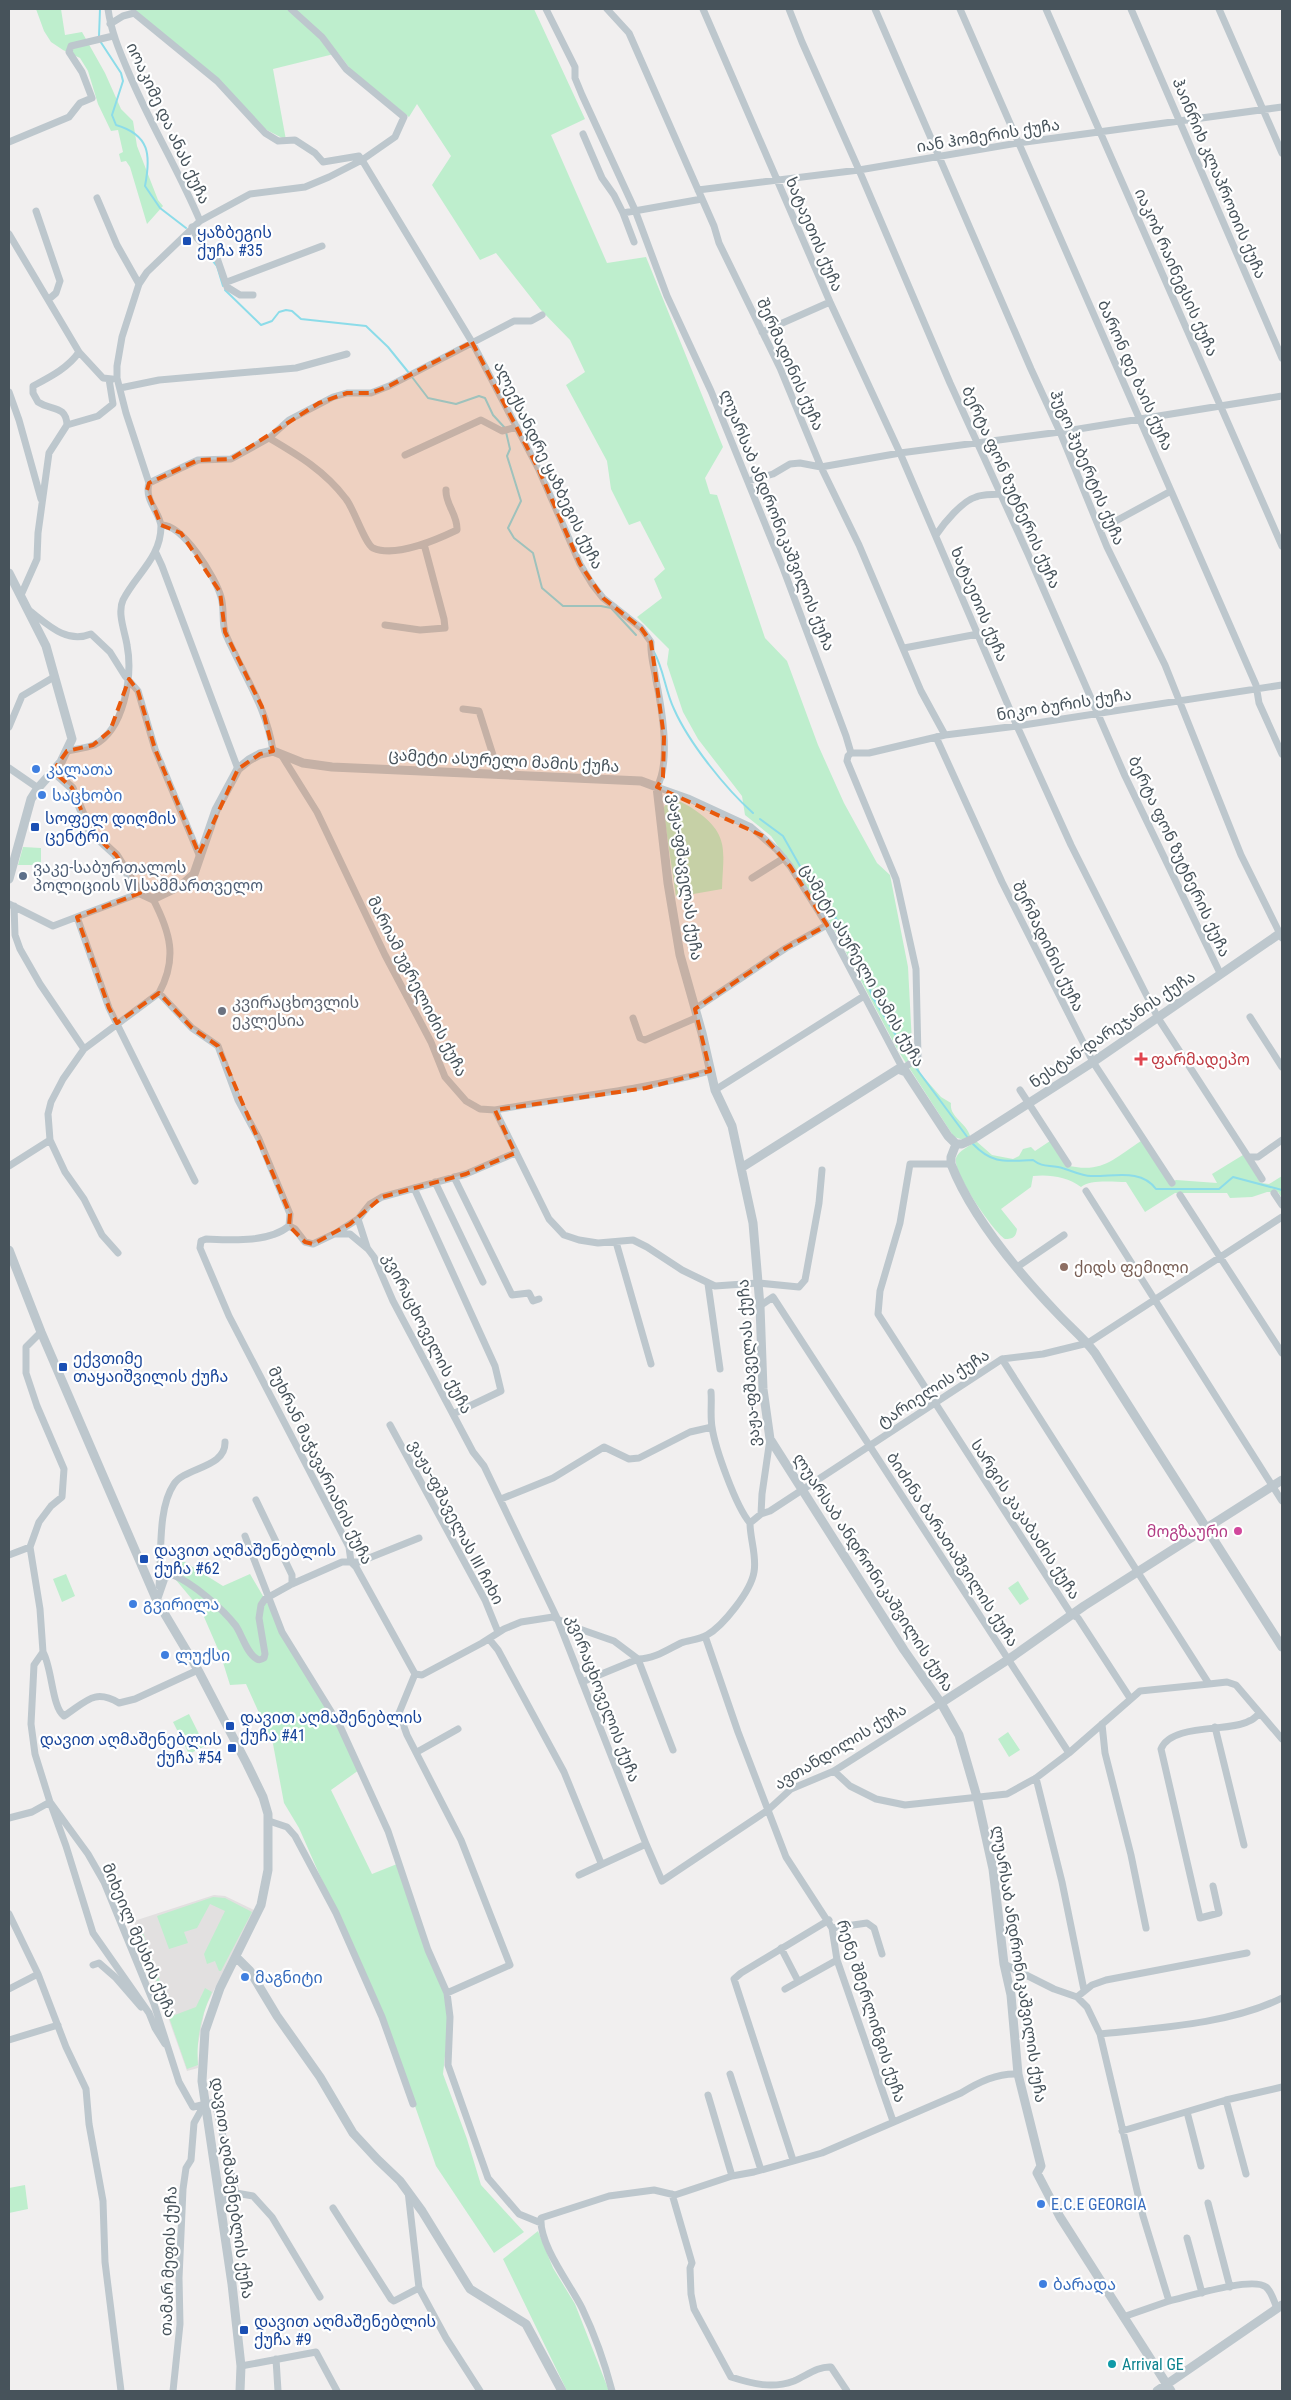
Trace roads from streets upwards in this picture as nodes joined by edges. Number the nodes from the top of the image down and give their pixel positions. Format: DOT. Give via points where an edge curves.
graph roads {
  1 [pos="108,9"];
  2 [pos="291,9"];
  3 [pos="546,9"];
  4 [pos="607,9"];
  5 [pos="703,9"];
  6 [pos="789,9"];
  7 [pos="875,9"];
  8 [pos="960,9"];
  9 [pos="1046,9"];
  10 [pos="1131,9"];
  11 [pos="1219,9"];
  12 [pos="110,24"];
  13 [pos="113,36"];
  14 [pos="1282,107"];
  15 [pos="1263,110"];
  16 [pos="1181,122"];
  17 [pos="1101,133"];
  18 [pos="583,134"];
  19 [pos="9,142"];
  20 [pos="1018,143"];
  21 [pos="1282,154"];
  22 [pos="939,156"];
  23 [pos="362,160"];
  24 [pos="859,170"];
  25 [pos="778,181"];
  26 [pos="698,190"];
  27 [pos="97,198"];
  28 [pos="702,199"];
  29 [pos="635,210"];
  30 [pos="36,211"];
  31 [pos="623,213"];
  32 [pos="200,220"];
  33 [pos="192,227"];
  34 [pos="9,234"];
  35 [pos="634,242"];
  36 [pos="322,246"];
  37 [pos="227,282"];
  38 [pos="139,284"];
  39 [pos="253,295"];
  40 [pos="49,299"];
  41 [pos="830,302"];
  42 [pos="542,315"];
  43 [pos="762,332"];
  44 [pos="472,342"];
  45 [pos="79,352"];
  46 [pos="347,354"];
  47 [pos="1282,358"];
  48 [pos="117,378"];
  49 [pos="109,379"];
  50 [pos="120,388"];
  51 [pos="9,392"];
  52 [pos="1282,396"];
  53 [pos="1222,406"];
  54 [pos="1140,417"];
  55 [pos="67,425"];
  56 [pos="515,428"];
  57 [pos="1060,432"];
  58 [pos="269,438"];
  59 [pos="977,444"];
  60 [pos="900,453"];
  61 [pos="404,454"];
  62 [pos="821,467"];
  63 [pos="748,481"];
  64 [pos="149,483"];
  65 [pos="446,490"];
  66 [pos="1171,491"];
  67 [pos="1000,494"];
  68 [pos="42,504"];
  69 [pos="161,525"];
  70 [pos="1101,529"];
  71 [pos="936,535"];
  72 [pos="424,544"];
  73 [pos="1282,546"];
  74 [pos="156,553"];
  75 [pos="9,573"];
  76 [pos="21,596"];
  77 [pos="30,611"];
  78 [pos="385,625"];
  79 [pos="978,634"];
  80 [pos="904,648"];
  81 [pos="54,677"];
  82 [pos="130,679"];
  83 [pos="1282,685"];
  84 [pos="1257,689"];
  85 [pos="1180,701"];
  86 [pos="463,709"];
  87 [pos="1098,712"];
  88 [pos="1017,726"];
  89 [pos="9,727"];
  90 [pos="945,734"];
  91 [pos="936,737"];
  92 [pos="68,751"];
  93 [pos="272,751"];
  94 [pos="851,753"];
  95 [pos="1282,754"];
  96 [pos="282,756"];
  97 [pos="9,768"];
  98 [pos="238,769"];
  99 [pos="53,771"];
  100 [pos="499,774"];
  101 [pos="657,787"];
  102 [pos="38,788"];
  103 [pos="200,857"];
  104 [pos="784,858"];
  105 [pos="752,878"];
  106 [pos="9,879"];
  107 [pos="140,893"];
  108 [pos="153,899"];
  109 [pos="11,905"];
  110 [pos="77,917"];
  111 [pos="827,925"];
  112 [pos="1281,935"];
  113 [pos="1220,973"];
  114 [pos="160,993"];
  115 [pos="864,996"];
  116 [pos="696,1013"];
  117 [pos="1250,1017"];
  118 [pos="633,1018"];
  119 [pos="1158,1018"];
  120 [pos="118,1023"];
  121 [pos="84,1048"];
  122 [pos="1092,1062"];
  123 [pos="1282,1067"];
  124 [pos="905,1068"];
  125 [pos="710,1071"];
  126 [pos="715,1090"];
  127 [pos="1020,1090"];
  128 [pos="1029,1103"];
  129 [pos="495,1110"];
  130 [pos="50,1140"];
  131 [pos="1282,1140"];
  132 [pos="956,1144"];
  133 [pos="515,1153"];
  134 [pos="1248,1157"];
  135 [pos="951,1164"];
  136 [pos="1068,1164"];
  137 [pos="9,1166"];
  138 [pos="741,1168"];
  139 [pos="822,1170"];
  140 [pos="454,1177"];
  141 [pos="1262,1179"];
  142 [pos="195,1181"];
  143 [pos="435,1182"];
  144 [pos="1172,1183"];
  145 [pos="414,1188"];
  146 [pos="1086,1191"];
  147 [pos="1274,1193"];
  148 [pos="1180,1195"];
  149 [pos="1282,1205"];
  150 [pos="1282,1217"];
  151 [pos="358,1219"];
  152 [pos="289,1226"];
  153 [pos="334,1234"];
  154 [pos="1064,1235"];
  155 [pos="616,1242"];
  156 [pos="368,1249"];
  157 [pos="9,1250"];
  158 [pos="118,1253"];
  159 [pos="1220,1256"];
  160 [pos="1017,1267"];
  161 [pos="483,1282"];
  162 [pos="758,1283"];
  163 [pos="708,1284"];
  164 [pos="774,1285"];
  165 [pos="773,1297"];
  166 [pos="539,1299"];
  167 [pos="1154,1301"];
  168 [pos="760,1306"];
  169 [pos="41,1332"];
  170 [pos="1088,1343"];
  171 [pos="1282,1353"];
  172 [pos="1002,1359"];
  173 [pos="651,1364"];
  174 [pos="720,1369"];
  175 [pos="711,1392"];
  176 [pos="935,1401"];
  177 [pos="453,1414"];
  178 [pos="390,1425"];
  179 [pos="712,1427"];
  180 [pos="770,1439"];
  181 [pos="225,1442"];
  182 [pos="868,1446"];
  183 [pos="1282,1480"];
  184 [pos="1273,1486"];
  185 [pos="801,1489"];
  186 [pos="501,1499"];
  187 [pos="256,1500"];
  188 [pos="1282,1501"];
  189 [pos="761,1514"];
  190 [pos="750,1523"];
  191 [pos="1206,1529"];
  192 [pos="246,1536"];
  193 [pos="419,1538"];
  194 [pos="30,1547"];
  195 [pos="9,1555"];
  196 [pos="351,1562"];
  197 [pos="1137,1571"];
  198 [pos="292,1584"];
  199 [pos="269,1596"];
  200 [pos="158,1601"];
  201 [pos="1071,1614"];
  202 [pos="557,1618"];
  203 [pos="498,1632"];
  204 [pos="705,1636"];
  205 [pos="489,1639"];
  206 [pos="1282,1647"];
  207 [pos="43,1652"];
  208 [pos="638,1659"];
  209 [pos="1009,1659"];
  210 [pos="198,1670"];
  211 [pos="416,1674"];
  212 [pos="582,1682"];
  213 [pos="1209,1684"];
  214 [pos="1130,1698"];
  215 [pos="941,1703"];
  216 [pos="1259,1714"];
  217 [pos="1102,1724"];
  218 [pos="1215,1727"];
  219 [pos="458,1729"];
  220 [pos="1282,1739"];
  221 [pos="673,1750"];
  222 [pos="417,1752"];
  223 [pos="1069,1753"];
  224 [pos="834,1771"];
  225 [pos="1036,1778"];
  226 [pos="976,1797"];
  227 [pos="50,1802"];
  228 [pos="768,1810"];
  229 [pos="9,1818"];
  230 [pos="269,1821"];
  231 [pos="646,1844"];
  232 [pos="1244,1844"];
  233 [pos="601,1863"];
  234 [pos="580,1875"];
  235 [pos="1213,1886"];
  236 [pos="9,1914"];
  237 [pos="829,1920"];
  238 [pos="832,1928"];
  239 [pos="1146,1928"];
  240 [pos="12,1929"];
  241 [pos="781,1948"];
  242 [pos="1247,1953"];
  243 [pos="882,1954"];
  244 [pos="237,1958"];
  245 [pos="838,1960"];
  246 [pos="1004,1964"];
  247 [pos="93,1965"];
  248 [pos="38,1974"];
  249 [pos="798,1981"];
  250 [pos="9,1989"];
  251 [pos="785,1989"];
  252 [pos="1084,1990"];
  253 [pos="447,1993"];
  254 [pos="1077,1997"];
  255 [pos="1282,1998"];
  256 [pos="58,2025"];
  257 [pos="155,2028"];
  258 [pos="1100,2034"];
  259 [pos="9,2040"];
  260 [pos="170,2051"];
  261 [pos="730,2074"];
  262 [pos="1018,2074"];
  263 [pos="1282,2087"];
  264 [pos="708,2095"];
  265 [pos="1226,2100"];
  266 [pos="413,2104"];
  267 [pos="204,2105"];
  268 [pos="1187,2112"];
  269 [pos="893,2121"];
  270 [pos="1122,2131"];
  271 [pos="794,2160"];
  272 [pos="1201,2166"];
  273 [pos="761,2170"];
  274 [pos="1246,2174"];
  275 [pos="732,2176"];
  276 [pos="408,2191"];
  277 [pos="236,2193"];
  278 [pos="672,2194"];
  279 [pos="220,2203"];
  280 [pos="1208,2203"];
  281 [pos="333,2208"];
  282 [pos="540,2223"];
  283 [pos="1187,2238"];
  284 [pos="1230,2287"];
  285 [pos="420,2288"];
  286 [pos="1202,2293"];
  287 [pos="320,2297"];
  288 [pos="1170,2301"];
  289 [pos="1280,2307"];
  290 [pos="1123,2317"];
  291 [pos="276,2359"];
  292 [pos="241,2366"];
  293 [pos="1169,2388"];
  294 [pos="121,2391"];
  295 [pos="173,2391"];
  296 [pos="240,2391"];
  297 [pos="278,2391"];
  298 [pos="337,2391"];
  299 [pos="480,2391"];
  300 [pos="562,2391"];
  301 [pos="612,2391"];
  302 [pos="847,2391"];
  303 [pos="1157,2391"];
  1 -- 12 [label="street, იოაკიმე და ანას ქუჩა"];
  2 -- 23 [label="street" via="322,37 346,69 404,117 395,137"];
  3 -- 29 [label="street, ლუარსაბ ანდრონიკაშვილის ქუჩა" via="574,67 575,78 604,147"];
  4 -- 26 [label="street, შერმადინის ქუჩა" via="629,33"];
  5 -- 25 [label="street, ხატაეთის ქუჩა"];
  6 -- 24 [label="street, ბერტა ფონ ზუტნერის ქუჩა"];
  7 -- 22 [label="street, ჰუგო ჰუბერტის ქუჩა"];
  8 -- 20 [label="street, ბარონ დე ბაის ქუჩა"];
  9 -- 17 [label="street, იაკობ რაინეგსის ქუჩა"];
  10 -- 16 [label="street, ჰაინრიხ კლაპროთის ქუჩა"];
  11 -- 15 [label="street"];
  12 -- 13 [label="street, იოაკიმე და ანას ქუჩა"];
  12 -- 23 [label="street" via="134,13 217,81 265,133 278,141 295,140 315,153 322,162 345,156 359,156"];
  13 -- 19 [label="street" via="71,46 69,52 82,72 92,98 80,103 69,117"];
  13 -- 32 [label="street, იოაკიმე და ანას ქუჩა" via="150,124"];
  14 -- 15 [label="street, იან ჰომერის ქუჩა"];
  15 -- 16 [label="street, იან ჰომერის ქუჩა"];
  15 -- 21 [label="street"];
  16 -- 17 [label="street, იან ჰომერის ქუჩა"];
  16 -- 47 [label="street, ჰაინრიხ კლაპროთის ქუჩა"];
  17 -- 20 [label="street, იან ჰომერის ქუჩა"];
  17 -- 53 [label="street, იაკობ რაინეგსის ქუჩა"];
  18 -- 31 [label="street" via="602,178"];
  20 -- 22 [label="street, იან ჰომერის ქუჩა"];
  20 -- 54 [label="street, ბარონ დე ბაის ქუჩა"];
  22 -- 24 [label="street, იან ჰომერის ქუჩა"];
  22 -- 57 [label="street, ჰუგო ჰუბერტის ქუჩა"];
  23 -- 32 [label="street" via="305,187 250,194"];
  23 -- 44 [label="street, ალექსანდრე ყაზბეგის ქუჩა"];
  24 -- 25 [label="street, იან ჰომერის ქუჩა"];
  24 -- 59 [label="street, ბერტა ფონ ზუტნერის ქუჩა"];
  25 -- 26 [label="street, იან ჰომერის ქუჩა"];
  25 -- 41 [label="street, ხატაეთის ქუჩა"];
  26 -- 28 [label="street, შერმადინის ქუჩა"];
  27 -- 38 [label="street" via="117,245"];
  28 -- 29 [label="street"];
  28 -- 43 [label="street, შერმადინის ქუჩა" via="719,243"];
  29 -- 31 [label="street"];
  29 -- 63 [label="street, ლუარსაბ ანდრონიკაშვილის ქუჩა" via="667,296"];
  30 -- 40 [label="street" via="60,281 56,293"];
  31 -- 35 [label="street"];
  32 -- 33 [label="street"];
  33 -- 37 [label="street" via="197,238 217,258"];
  33 -- 38 [label="street"];
  34 -- 40 [label="street"];
  36 -- 37 [label="street"];
  37 -- 39 [label="street" via="232,292"];
  38 -- 48 [label="street" via="122,336"];
  40 -- 45 [label="street"];
  41 -- 43 [label="street"];
  41 -- 60 [label="street, ხატაეთის ქუჩა"];
  42 -- 44 [label="street" via="531,321 514,321"];
  43 -- 62 [label="street, შერმადინის ქუჩა"];
  44 -- 56 [label="street, ალექსანდრე ყაზბეგის ქუჩა"];
  44 -- 58 [label="street" via="411,375 371,392 333,397 289,420"];
  45 -- 49 [label="street" via="102,378"];
  45 -- 55 [label="street" via="59,372 32,386 38,402 63,412"];
  46 -- 50 [label="street" via="296,368 159,380"];
  48 -- 49 [label="street"];
  48 -- 50 [label="street"];
  49 -- 55 [label="street" via="113,404 105,412"];
  50 -- 64 [label="street"];
  51 -- 68 [label="street"];
  52 -- 53 [label="street"];
  53 -- 54 [label="street"];
  53 -- 73 [label="street, იაკობ რაინეგსის ქუჩა"];
  54 -- 57 [label="street"];
  54 -- 66 [label="street, ბარონ დე ბაის ქუჩა"];
  55 -- 68 [label="street" via="49,453"];
  56 -- 61 [label="street" via="502,431 481,420"];
  56 -- 101 [label="street, ალექსანდრე ყაზბეგის ქუჩა" via="592,584 641,628 651,642 650,654 664,737 662,777"];
  57 -- 59 [label="street"];
  57 -- 70 [label="street, ჰუგო ჰუბერტის ქუჩა"];
  58 -- 64 [label="street" via="231,458 198,460"];
  58 -- 72 [label="street" via="305,459 331,481 354,510 368,544 389,550"];
  59 -- 60 [label="street"];
  59 -- 67 [label="street, ბერტა ფონ ზუტნერის ქუჩა"];
  60 -- 62 [label="street"];
  60 -- 71 [label="street, ხატაეთის ქუჩა"];
  62 -- 63 [label="street" via="790,464 773,474"];
  62 -- 80 [label="street, შერმადინის ქუჩა"];
  63 -- 94 [label="street, ლუარსაბ ანდრონიკაშვილის ქუჩა"];
  64 -- 69 [label="street" via="147,490"];
  65 -- 72 [label="street" via="445,497 457,530"];
  66 -- 70 [label="street"];
  66 -- 84 [label="street, ბარონ დე ბაის ქუჩა"];
  67 -- 71 [label="street" via="969,500"];
  67 -- 87 [label="street, ბერტა ფონ ზუტნერის ქუჩა"];
  68 -- 76 [label="street" via="37,559"];
  69 -- 74 [label="street"];
  69 -- 93 [label="street" via="174,527 182,533 220,592 225,632 262,707"];
  70 -- 85 [label="street, ჰუგო ჰუბერტის ქუჩა"];
  71 -- 79 [label="street, ხატაეთის ქუჩა"];
  72 -- 78 [label="street" via="445,628 420,630"];
  74 -- 82 [label="street" via="122,601"];
  74 -- 98 [label="street"];
  75 -- 76 [label="street"];
  76 -- 77 [label="street"];
  77 -- 81 [label="street" via="46,646"];
  77 -- 82 [label="street" via="72,638 91,634 110,652"];
  79 -- 80 [label="street"];
  79 -- 88 [label="street, ხატაეთის ქუჩა"];
  80 -- 90 [label="street, შერმადინის ქუჩა" via="921,690"];
  81 -- 89 [label="street" via="22,696"];
  81 -- 92 [label="street" via="72,739"];
  82 -- 92 [label="street" via="110,731 93,745"];
  82 -- 103 [label="street" via="138,691 155,749"];
  83 -- 84 [label="street, ნიკო ბურის ქუჩა"];
  84 -- 85 [label="street, ნიკო ბურის ქუჩა"];
  84 -- 95 [label="street, ბარონ დე ბაის ქუჩა" via="1259,703"];
  85 -- 87 [label="street, ნიკო ბურის ქუჩა"];
  85 -- 112 [label="street, ჰუგო ჰუბერტის ქუჩა" via="1241,855"];
  86 -- 100 [label="street" via="479,710"];
  87 -- 88 [label="street, ნიკო ბურის ქუჩა"];
  87 -- 113 [label="street, ბერტა ფონ ზუტნერის ქუჩა"];
  88 -- 90 [label="street, ნიკო ბურის ქუჩა"];
  88 -- 119 [label="street, ხატაეთის ქუჩა" via="1071,846"];
  90 -- 91 [label="street, ნიკო ბურის ქუჩა"];
  91 -- 94 [label="street, ნიკო ბურის ქუჩა" via="869,753"];
  91 -- 122 [label="street, შერმადინის ქუჩა" via="1002,882"];
  92 -- 99 [label="street"];
  93 -- 96 [label="street, ცამეტი ასურელი მამის ქუჩა"];
  93 -- 98 [label="street" via="260,754"];
  94 -- 124 [label="street, ლუარსაბ ანდრონიკაშვილის ქუჩა" via="847,762 896,879 916,969 918,1057"];
  96 -- 100 [label="street, ცამეტი ასურელი მამის ქუჩა" via="332,767"];
  96 -- 129 [label="street, მარიამ უგრელიძის ქუჩა" via="317,812 446,1077 466,1101 480,1109"];
  97 -- 102 [label="street"];
  98 -- 103 [label="street" via="216,810"];
  99 -- 102 [label="street"];
  99 -- 107 [label="street" via="72,788 86,824 96,838 116,855"];
  100 -- 101 [label="street, ცამეტი ასურელი მამის ქუჩა" via="641,781"];
  101 -- 104 [label="street, ცამეტი ასურელი მამის ქუჩა" via="751,828"];
  101 -- 116 [label="street, ვაჟა-ფშაველას ქუჩა" via="680,955"];
  102 -- 106 [label="street"];
  103 -- 108 [label="street" via="194,874 188,880"];
  104 -- 105 [label="street"];
  104 -- 111 [label="street, ცამეტი ასურელი მამის ქუჩა"];
  107 -- 108 [label="street"];
  107 -- 110 [label="street"];
  108 -- 114 [label="street" via="170,937 171,951"];
  109 -- 110 [label="street" via="54,926"];
  109 -- 121 [label="street" via="20,949"];
  110 -- 120 [label="street" via="109,1008"];
  111 -- 115 [label="street, ცამეტი ასურელი მამის ქუჩა"];
  111 -- 116 [label="street" via="786,948"];
  112 -- 113 [label="street, ნესტან-დარეჯანის ქუჩა"];
  113 -- 119 [label="street, ნესტან-დარეჯანის ქუჩა"];
  114 -- 120 [label="street"];
  114 -- 152 [label="street" via="192,1028 218,1046 238,1100 259,1139 290,1214"];
  115 -- 124 [label="street, ცამეტი ასურელი მამის ქუჩა"];
  115 -- 126 [label="street"];
  116 -- 118 [label="street" via="646,1040 640,1038"];
  116 -- 125 [label="street, ვაჟა-ფშაველას ქუჩა"];
  117 -- 123 [label="street"];
  119 -- 122 [label="street, ნესტან-დარეჯანის ქუჩა"];
  119 -- 134 [label="street, ხატაეთის ქუჩა"];
  120 -- 121 [label="street"];
  120 -- 142 [label="street"];
  121 -- 130 [label="street" via="51,1102"];
  122 -- 128 [label="street, ნესტან-დარეჯანის ქუჩა"];
  122 -- 144 [label="street, შერმადინის ქუჩა"];
  124 -- 132 [label="street, ცამეტი ასურელი მამის ქუჩა"];
  124 -- 138 [label="street" via="894,1070"];
  125 -- 126 [label="street, ვაჟა-ფშაველას ქუჩა"];
  125 -- 129 [label="street" via="646,1088 560,1098"];
  126 -- 138 [label="street, ვაჟა-ფშაველას ქუჩა" via="732,1126"];
  127 -- 128 [label="street"];
  128 -- 132 [label="street, ნესტან-დარეჯანის ქუჩა" via="970,1141"];
  128 -- 136 [label="street"];
  129 -- 133 [label="street"];
  130 -- 137 [label="street"];
  130 -- 158 [label="street" via="102,1234"];
  131 -- 134 [label="street" via="1258,1157"];
  132 -- 135 [label="street"];
  133 -- 140 [label="street"];
  133 -- 155 [label="street" via="559,1232 579,1240"];
  134 -- 141 [label="street, ხატაეთის ქუჩა"];
  135 -- 160 [label="street" via="968,1199"];
  135 -- 176 [label="street, სარგის კაკაბაძის ქუჩა" via="910,1164 900,1223 880,1291 878,1314"];
  138 -- 162 [label="street, ვაჟა-ფშაველას ქუჩა" via="752,1223"];
  139 -- 164 [label="street" via="805,1280 793,1288"];
  140 -- 143 [label="street"];
  140 -- 166 [label="street" via="512,1295 529,1293 533,1301"];
  143 -- 145 [label="street"];
  143 -- 161 [label="street"];
  145 -- 151 [label="street" via="382,1196 370,1204"];
  145 -- 177 [label="street" via="495,1366 501,1391"];
  146 -- 167 [label="street"];
  147 -- 149 [label="street"];
  148 -- 159 [label="street"];
  150 -- 159 [label="street, ტარიელის ქუჩა"];
  151 -- 153 [label="street"];
  151 -- 156 [label="street"];
  152 -- 153 [label="street" via="305,1242 313,1244"];
  152 -- 196 [label="street, მუხრან მაჭავარიანის ქუჩა" via="274,1234 244,1240 206,1239 200,1248 229,1316 345,1538"];
  153 -- 156 [label="street, კვირაცხოველის ქუჩა" via="350,1234"];
  154 -- 160 [label="street"];
  155 -- 163 [label="street" via="633,1240 640,1243"];
  155 -- 173 [label="street"];
  156 -- 177 [label="street, კვირაცხოველის ქუჩა"];
  157 -- 169 [label="street, დავით აღმაშენებლის ქუჩა"];
  159 -- 167 [label="street, ტარიელის ქუჩა"];
  159 -- 171 [label="street"];
  160 -- 170 [label="street"];
  162 -- 163 [label="street"];
  162 -- 164 [label="street"];
  162 -- 168 [label="street, ვაჟა-ფშაველას ქუჩა"];
  163 -- 174 [label="street"];
  164 -- 165 [label="street"];
  165 -- 168 [label="street"];
  165 -- 182 [label="street, ბიძინა ბარათაშვილის ქუჩა"];
  167 -- 170 [label="street, ტარიელის ქუჩა"];
  167 -- 184 [label="street"];
  168 -- 180 [label="street, ვაჟა-ფშაველას ქუჩა" via="763,1389"];
  169 -- 194 [label="street, მიხეილ მესხის ქუჩა" via="26,1347 26,1373 64,1469 64,1487 62,1496 39,1522"];
  169 -- 200 [label="street, დავით აღმაშენებლის ქუჩა"];
  170 -- 172 [label="street, ტარიელის ქუჩა" via="1043,1354"];
  170 -- 191 [label="street"];
  172 -- 176 [label="street, ტარიელის ქუჩა"];
  172 -- 197 [label="street"];
  175 -- 179 [label="street"];
  176 -- 182 [label="street, ტარიელის ქუჩა"];
  176 -- 201 [label="street, სარგის კაკაბაძის ქუჩა"];
  177 -- 186 [label="street, კვირაცხოველის ქუჩა"];
  178 -- 203 [label="street, ვაჟა-ფშაველას III ჩიხი" via="485,1600"];
  179 -- 186 [label="street" via="690,1432 629,1460 604,1447 553,1478"];
  179 -- 190 [label="street" via="736,1500"];
  180 -- 185 [label="street, ლუარსაბ ანდრონიკაშვილის ქუჩა"];
  180 -- 189 [label="street, ვაჟა-ფშაველას ქუჩა"];
  181 -- 200 [label="street" via="222,1453 212,1462 174,1483 164,1507"];
  182 -- 185 [label="street, ტარიელის ქუჩა"];
  182 -- 209 [label="street, ბიძინა ბარათაშვილის ქუჩა"];
  183 -- 184 [label="street, ავთანდილის ქუჩა"];
  184 -- 188 [label="street"];
  184 -- 191 [label="street, ავთანდილის ქუჩა"];
  185 -- 189 [label="street, ტარიელის ქუჩა"];
  185 -- 215 [label="street, ლუარსაბ ანდრონიკაშვილის ქუჩა"];
  186 -- 202 [label="street, კვირაცხოველის ქუჩა"];
  187 -- 198 [label="street" via="292,1575"];
  189 -- 190 [label="street"];
  190 -- 204 [label="street" via="754,1576 731,1614 721,1626"];
  191 -- 197 [label="street, ავთანდილის ქუჩა"];
  191 -- 206 [label="street"];
  192 -- 199 [label="street"];
  193 -- 196 [label="street" via="359,1562"];
  194 -- 195 [label="street"];
  194 -- 207 [label="street, მიხეილ მესხის ქუჩა"];
  196 -- 198 [label="street" via="342,1562"];
  196 -- 211 [label="street, მუხრან მაჭავარიანის ქუჩა"];
  197 -- 201 [label="street, ავთანდილის ქუჩა"];
  197 -- 213 [label="street"];
  198 -- 199 [label="street"];
  199 -- 200 [label="street" via="259,1612 265,1654 261,1660 252,1654 236,1625 178,1577 165,1578"];
  199 -- 253 [label="street" via="282,1632 340,1726 384,1823 428,1950"];
  200 -- 210 [label="street, დავით აღმაშენებლის ქუჩა"];
  201 -- 209 [label="street, ავთანდილის ქუჩა"];
  201 -- 214 [label="street, სარგის კაკაბაძის ქუჩა" via="1078,1618"];
  202 -- 203 [label="street" via="521,1622"];
  202 -- 208 [label="street" via="614,1642"];
  202 -- 212 [label="street, კვირაცხოველის ქუჩა"];
  203 -- 205 [label="street"];
  204 -- 208 [label="street" via="658,1655"];
  204 -- 228 [label="street, რენე შმერლინგის ქუჩა"];
  205 -- 211 [label="street" via="422,1675"];
  205 -- 233 [label="street" via="564,1772"];
  207 -- 210 [label="street" via="48,1660 58,1710 64,1716 94,1696 109,1697 119,1703 135,1699"];
  207 -- 227 [label="street, მიხეილ მესხის ქუჩა" via="34,1665 31,1724 35,1754"];
  208 -- 212 [label="street"];
  208 -- 221 [label="street"];
  209 -- 215 [label="street, ავთანდილის ქუჩა"];
  209 -- 223 [label="street, ბიძინა ბარათაშვილის ქუჩა"];
  210 -- 230 [label="street, დავით აღმაშენებლის ქუჩა" via="263,1797"];
  211 -- 222 [label="street" via="400,1714"];
  212 -- 231 [label="street, კვირაცხოველის ქუჩა"];
  213 -- 214 [label="street" via="1140,1691"];
  213 -- 216 [label="street" via="1227,1682 1236,1685"];
  214 -- 217 [label="street"];
  215 -- 224 [label="street, ავთანდილის ქუჩა"];
  215 -- 226 [label="street, ლუარსაბ ანდრონიკაშვილის ქუჩა" via="959,1735"];
  216 -- 218 [label="street" via="1248,1722"];
  216 -- 220 [label="street"];
  217 -- 223 [label="street"];
  217 -- 239 [label="street" via="1105,1754"];
  218 -- 232 [label="street"];
  218 -- 235 [label="street" via="1174,1737 1161,1749 1200,1918 1219,1914"];
  219 -- 222 [label="street"];
  222 -- 253 [label="street" via="462,1840 510,1965"];
  223 -- 225 [label="street"];
  224 -- 226 [label="street" via="850,1786 891,1803 943,1803"];
  224 -- 228 [label="street, ავთანდილის ქუჩა" via="792,1789"];
  225 -- 226 [label="street" via="1007,1794"];
  225 -- 252 [label="street"];
  226 -- 246 [label="street, ლუარსაბ ანდრონიკაშვილის ქუჩა" via="992,1869"];
  227 -- 229 [label="street" via="32,1812"];
  227 -- 257 [label="street" via="93,1934 149,2013"];
  227 -- 260 [label="street, მიხეილ მესხის ქუჩა" via="104,1882"];
  228 -- 231 [label="street, ავთანდილის ქუჩა" via="662,1881"];
  228 -- 237 [label="street, რენე შმერლინგის ქუჩა" via="786,1857"];
  230 -- 244 [label="street, დავით აღმაშენებლის ქუჩა" via="268,1870 262,1905"];
  230 -- 266 [label="street" via="287,1827 295,1836 336,1913 382,2017"];
  231 -- 233 [label="street" via="627,1855"];
  233 -- 234 [label="street"];
  236 -- 240 [label="street"];
  237 -- 238 [label="street, რენე შმერლინგის ქუჩა"];
  237 -- 241 [label="street"];
  238 -- 243 [label="street" via="867,1923 874,1928"];
  238 -- 245 [label="street, რენე შმერლინგის ქუჩა"];
  240 -- 248 [label="street"];
  241 -- 249 [label="street"];
  241 -- 271 [label="street" via="734,1979"];
  242 -- 252 [label="street" via="1106,1980"];
  244 -- 267 [label="street, დავით აღმაშენებლის ქუჩა" via="220,1988 205,2031"];
  244 -- 276 [label="street" via="250,1972 354,2132"];
  245 -- 249 [label="street"];
  245 -- 269 [label="street, რენე შმერლინგის ქუჩა"];
  246 -- 254 [label="street"];
  246 -- 262 [label="street, ლუარსაბ ანდრონიკაშვილის ქუჩა" via="1011,1996"];
  247 -- 257 [label="street" via="99,1963 115,1977"];
  248 -- 250 [label="street"];
  248 -- 256 [label="street"];
  249 -- 251 [label="street"];
  252 -- 254 [label="street"];
  253 -- 282 [label="street" via="450,2017 448,2065 488,2178 519,2214"];
  254 -- 258 [label="street" via="1087,2007"];
  255 -- 258 [label="street" via="1249,2010 1190,2024"];
  256 -- 259 [label="street"];
  256 -- 294 [label="street" via="86,2089 103,2201 105,2262"];
  257 -- 260 [label="street"];
  258 -- 270 [label="street"];
  260 -- 267 [label="street, მიხეილ მესხის ქუჩა" via="180,2082 193,2107"];
  261 -- 273 [label="street"];
  262 -- 269 [label="street" via="1004,2074 987,2080"];
  262 -- 290 [label="street, ლუარსაბ ანდრონიკაშვილის ქუჩა" via="1041,2166 1037,2173 1052,2203"];
  263 -- 265 [label="street"];
  264 -- 275 [label="street"];
  265 -- 268 [label="street"];
  265 -- 274 [label="street"];
  267 -- 277 [label="street" via="215,2102"];
  267 -- 279 [label="street, დავით აღმაშენებლის ქუჩა"];
  267 -- 295 [label="street, თამარ მეფის ქუჩა" via="194,2123 191,2160 186,2168 183,2189 180,2324"];
  268 -- 270 [label="street"];
  268 -- 272 [label="street"];
  269 -- 271 [label="street" via="822,2153"];
  270 -- 288 [label="street" via="1143,2216"];
  271 -- 273 [label="street"];
  273 -- 275 [label="street"];
  275 -- 278 [label="street"];
  276 -- 285 [label="street"];
  276 -- 300 [label="street" via="470,2289 526,2324"];
  277 -- 279 [label="street"];
  277 -- 287 [label="street" via="253,2196 272,2217"];
  278 -- 282 [label="street" via="654,2190 609,2196 541,2218"];
  278 -- 302 [label="street" via="692,2263 694,2309 731,2377 765,2386 780,2385 831,2367"];
  279 -- 292 [label="street, დავით აღმაშენებლის ქუჩა"];
  280 -- 284 [label="street"];
  281 -- 285 [label="street" via="391,2300"];
  282 -- 301 [label="street" via="548,2246 582,2309"];
  283 -- 286 [label="street"];
  284 -- 286 [label="street"];
  284 -- 289 [label="street" via="1261,2285 1267,2288"];
  285 -- 299 [label="street" via="446,2338"];
  286 -- 288 [label="street"];
  288 -- 290 [label="street"];
  289 -- 293 [label="street"];
  290 -- 293 [label="street, ლუარსაბ ანდრონიკაშვილის ქუჩა"];
  291 -- 292 [label="street"];
  291 -- 297 [label="street"];
  291 -- 298 [label="street" via="317,2353"];
  292 -- 296 [label="street, დავით აღმაშენებლის ქუჩა"];
  293 -- 303 [label="street"];
}
